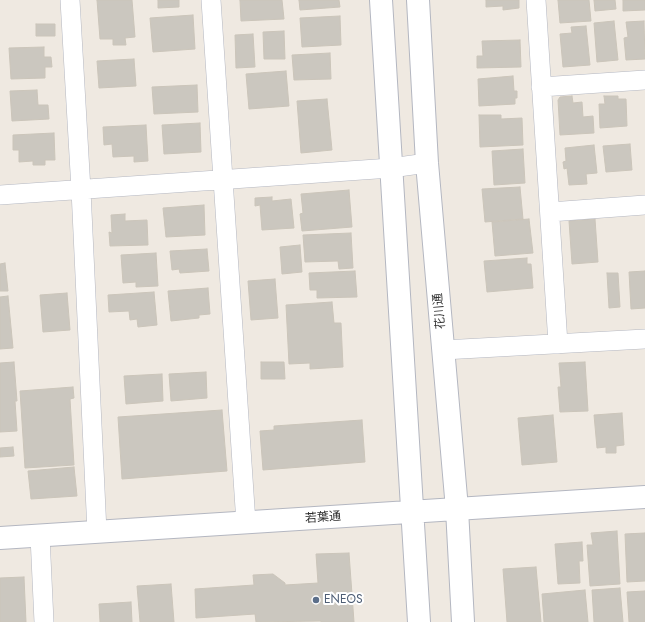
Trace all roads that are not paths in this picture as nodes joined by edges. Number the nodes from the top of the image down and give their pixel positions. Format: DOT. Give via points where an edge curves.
graph roads {
  1 [pos="70,0"];
  2 [pos="211,0"];
  3 [pos="381,0"];
  4 [pos="418,0"];
  5 [pos="536,0"];
  6 [pos="645,80"];
  7 [pos="541,87"];
  8 [pos="427,164"];
  9 [pos="391,168"];
  10 [pos="222,180"];
  11 [pos="81,190"];
  12 [pos="0,195"];
  13 [pos="645,205"];
  14 [pos="550,212"];
  15 [pos="645,339"];
  16 [pos="558,344"];
  17 [pos="443,350"];
  18 [pos="645,497"];
  19 [pos="457,509"];
  20 [pos="412,512"];
  21 [pos="246,523"];
  22 [pos="96,532"];
  23 [pos="40,536"];
  24 [pos="0,538"];
  25 [pos="44,622"];
  26 [pos="419,622"];
  27 [pos="463,622"];
  1 -- 11 [label="street"];
  2 -- 10 [label="street"];
  3 -- 9 [label="street"];
  4 -- 8 [label="street, 花川通"];
  5 -- 7 [label="street"];
  6 -- 7 [label="street"];
  7 -- 14 [label="street"];
  8 -- 9 [label="street"];
  8 -- 17 [label="street, 花川通"];
  9 -- 10 [label="street"];
  9 -- 20 [label="street"];
  10 -- 11 [label="street"];
  10 -- 21 [label="street"];
  11 -- 12 [label="street"];
  11 -- 22 [label="street"];
  13 -- 14 [label="street"];
  14 -- 16 [label="street"];
  15 -- 16 [label="street"];
  16 -- 17 [label="street"];
  17 -- 19 [label="street, 花川通"];
  18 -- 19 [label="street, 若葉通"];
  19 -- 20 [label="street, 若葉通"];
  19 -- 27 [label="street, 花川通"];
  20 -- 21 [label="street, 若葉通"];
  20 -- 26 [label="street"];
  21 -- 22 [label="street, 若葉通"];
  22 -- 23 [label="street, 若葉通"];
  23 -- 24 [label="street, 若葉通"];
  23 -- 25 [label="street"];
}
